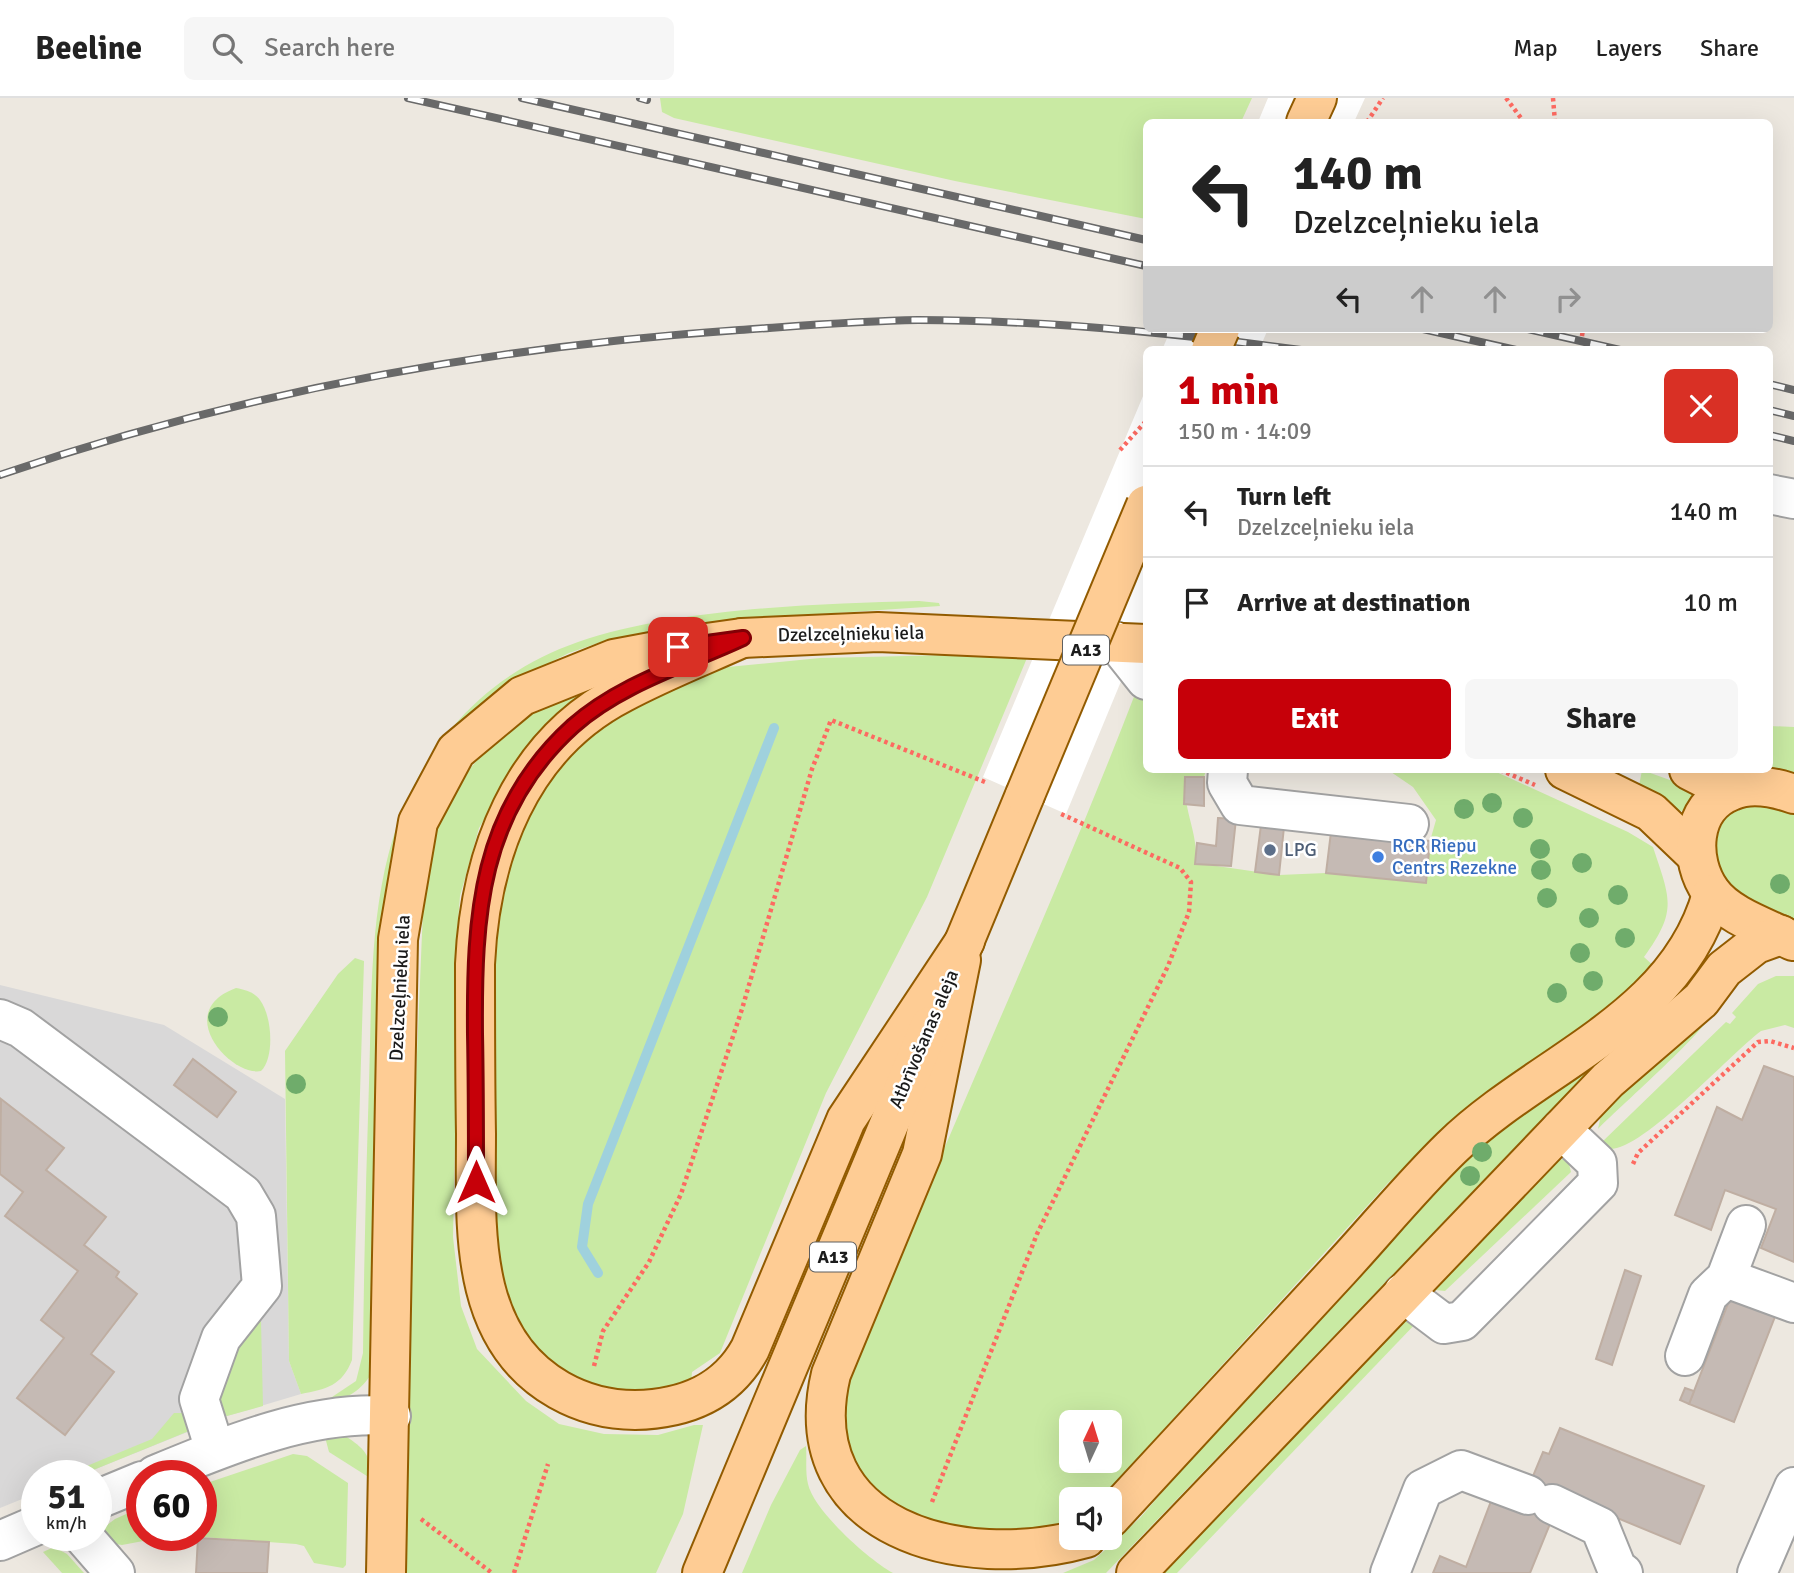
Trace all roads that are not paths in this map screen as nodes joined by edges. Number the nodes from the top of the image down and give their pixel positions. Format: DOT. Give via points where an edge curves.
graph roads {
  1 [pos="1317,98"];
  2 [pos="1307,119"];
  3 [pos="1773,495"];
  4 [pos="1794,499"];
  5 [pos="1143,512"];
  6 [pos="743,638"];
  7 [pos="1130,643"];
  8 [pos="1143,674"];
  9 [pos="1228,773"];
  10 [pos="1695,773"];
  11 [pos="1551,778"];
  12 [pos="1730,791"];
  13 [pos="1794,794"];
  14 [pos="1409,824"];
  15 [pos="1695,855"];
  16 [pos="1712,894"];
  17 [pos="1787,938"];
  18 [pos="965,941"];
  19 [pos="0,1019"];
  20 [pos="1561,1129"];
  21 [pos="1745,1225"];
  22 [pos="1726,1278"];
  23 [pos="1403,1293"];
  24 [pos="1794,1303"];
  25 [pos="1685,1356"];
  26 [pos="391,1416"];
  27 [pos="215,1450"];
  28 [pos="191,1460"];
  29 [pos="1794,1487"];
  30 [pos="1122,1505"];
  31 [pos="21,1532"];
  32 [pos="0,1541"];
  33 [pos="1066,1550"];
  34 [pos="96,1551"];
  35 [pos="115,1573"];
  36 [pos="386,1573"];
  37 [pos="702,1573"];
  38 [pos="1136,1573"];
  39 [pos="1390,1573"];
  40 [pos="1623,1573"];
  41 [pos="1757,1573"];
  1 -- 2 [label="main road"];
  3 -- 4 [label="street"];
  5 -- 18 [label="main road, Atbrīvošanas aleja / A13, bridge"];
  6 -- 7 [label="main road, Dzelzceļnieku iela" via="904,632"];
  6 -- 18 [label="main road" via="621,693 573,726 530,777 490,856 477,921 475,964 476,1237 495,1320 526,1366 569,1396 614,1409 673,1405 712,1393 727,1382 750,1349 846,1121"];
  6 -- 26 [label="main road, Dzelzceļnieku iela" via="614,659 522,696 456,751 418,822 398,939"];
  7 -- 8 [label="street"];
  9 -- 14 [label="street" via="1227,783 1240,805"];
  10 -- 12 [label="main road"];
  11 -- 15 [label="main road" via="1651,812"];
  12 -- 13 [label="main road" via="1753,786"];
  12 -- 15 [label="main road" via="1707,808 1696,831"];
  15 -- 16 [label="main road" via="1699,873"];
  16 -- 17 [label="main road" via="1726,907"];
  16 -- 30 [label="main road" via="1692,942 1631,1016 1452,1147"];
  17 -- 20 [label="main road" via="1756,944 1724,969 1701,1000 1608,1080"];
  18 -- 33 [label="main road" via="922,1154 831,1374 825,1401 828,1456 835,1478 858,1513 896,1547 920,1560 976,1573 1007,1571"];
  18 -- 37 [label="main road, Atbrīvošanas aleja / A13"];
  19 -- 27 [label="street" via="21,1028 243,1194 256,1216 262,1286 221,1338 199,1399"];
  20 -- 23 [label="main road"];
  20 -- 23 [label="street" via="1597,1163 1598,1183 1462,1321 1444,1324"];
  21 -- 22 [label="street"];
  22 -- 24 [label="street"];
  22 -- 25 [label="street" via="1709,1295"];
  23 -- 38 [label="main road"];
  26 -- 27 [label="street" via="320,1421"];
  26 -- 36 [label="main road, Dzelzceļnieku iela"];
  27 -- 28 [label="street"];
  29 -- 41 [label="street"];
  31 -- 32 [label="street"];
  34 -- 35 [label="street"];
  39 -- 40 [label="street" via="1423,1489 1461,1470 1600,1527 1617,1569"];
}
